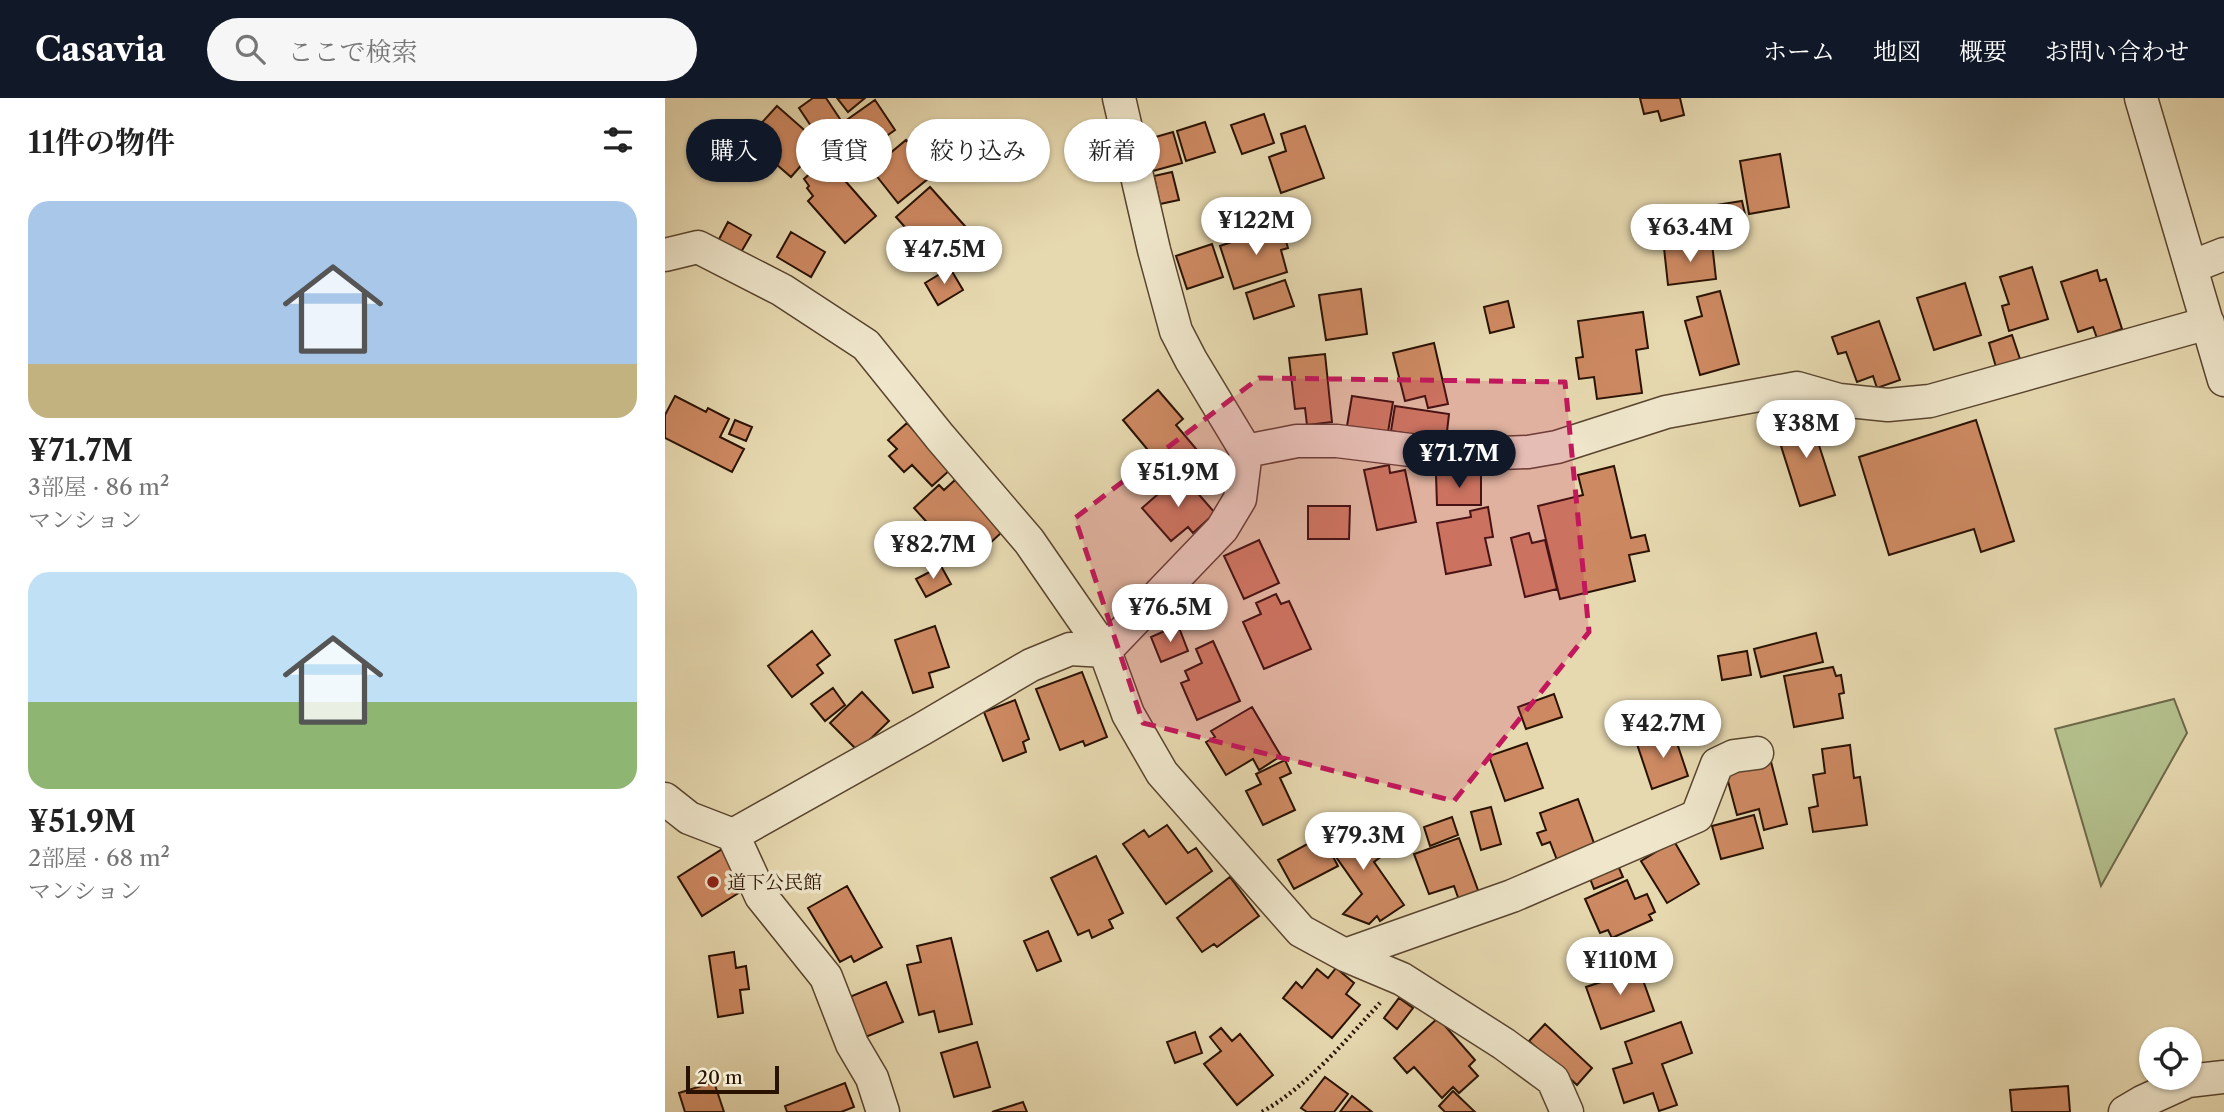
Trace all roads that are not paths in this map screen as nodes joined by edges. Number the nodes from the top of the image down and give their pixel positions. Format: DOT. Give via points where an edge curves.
graph roads {
  1 [pos="1119,98"];
  2 [pos="2141,98"];
  3 [pos="2224,254"];
  4 [pos="665,255"];
  5 [pos="2191,267"];
  6 [pos="2208,323"];
  7 [pos="2224,380"];
  8 [pos="1246,451"];
  9 [pos="1105,651"];
  10 [pos="1757,753"];
  11 [pos="665,799"];
  12 [pos="733,835"];
  13 [pos="1345,955"];
  14 [pos="2223,1080"];
  15 [pos="883,1112"];
  16 [pos="1567,1112"];
  17 [pos="2126,1112"];
  1 -- 8 [label="street" via="1176,331"];
  2 -- 5 [label="street"];
  3 -- 5 [label="street"];
  4 -- 9 [label="street" via="698,247 782,290 866,345 1028,541"];
  5 -- 6 [label="street"];
  6 -- 7 [label="street"];
  6 -- 8 [label="street" via="1930,401 1876,404 1797,388 1666,412 1528,452 1451,455 1337,440 1297,440"];
  8 -- 9 [label="street" via="1240,499 1222,529"];
  9 -- 12 [label="street" via="1070,649 1031,664"];
  9 -- 13 [label="street" via="1128,714 1162,773 1301,931"];
  10 -- 13 [label="street" via="1717,764 1697,816 1512,896"];
  11 -- 12 [label="street" via="689,818"];
  12 -- 15 [label="street" via="761,896 826,977"];
  13 -- 16 [label="street" via="1402,979 1504,1044 1553,1080"];
  14 -- 17 [label="street" via="2188,1081"];
}
